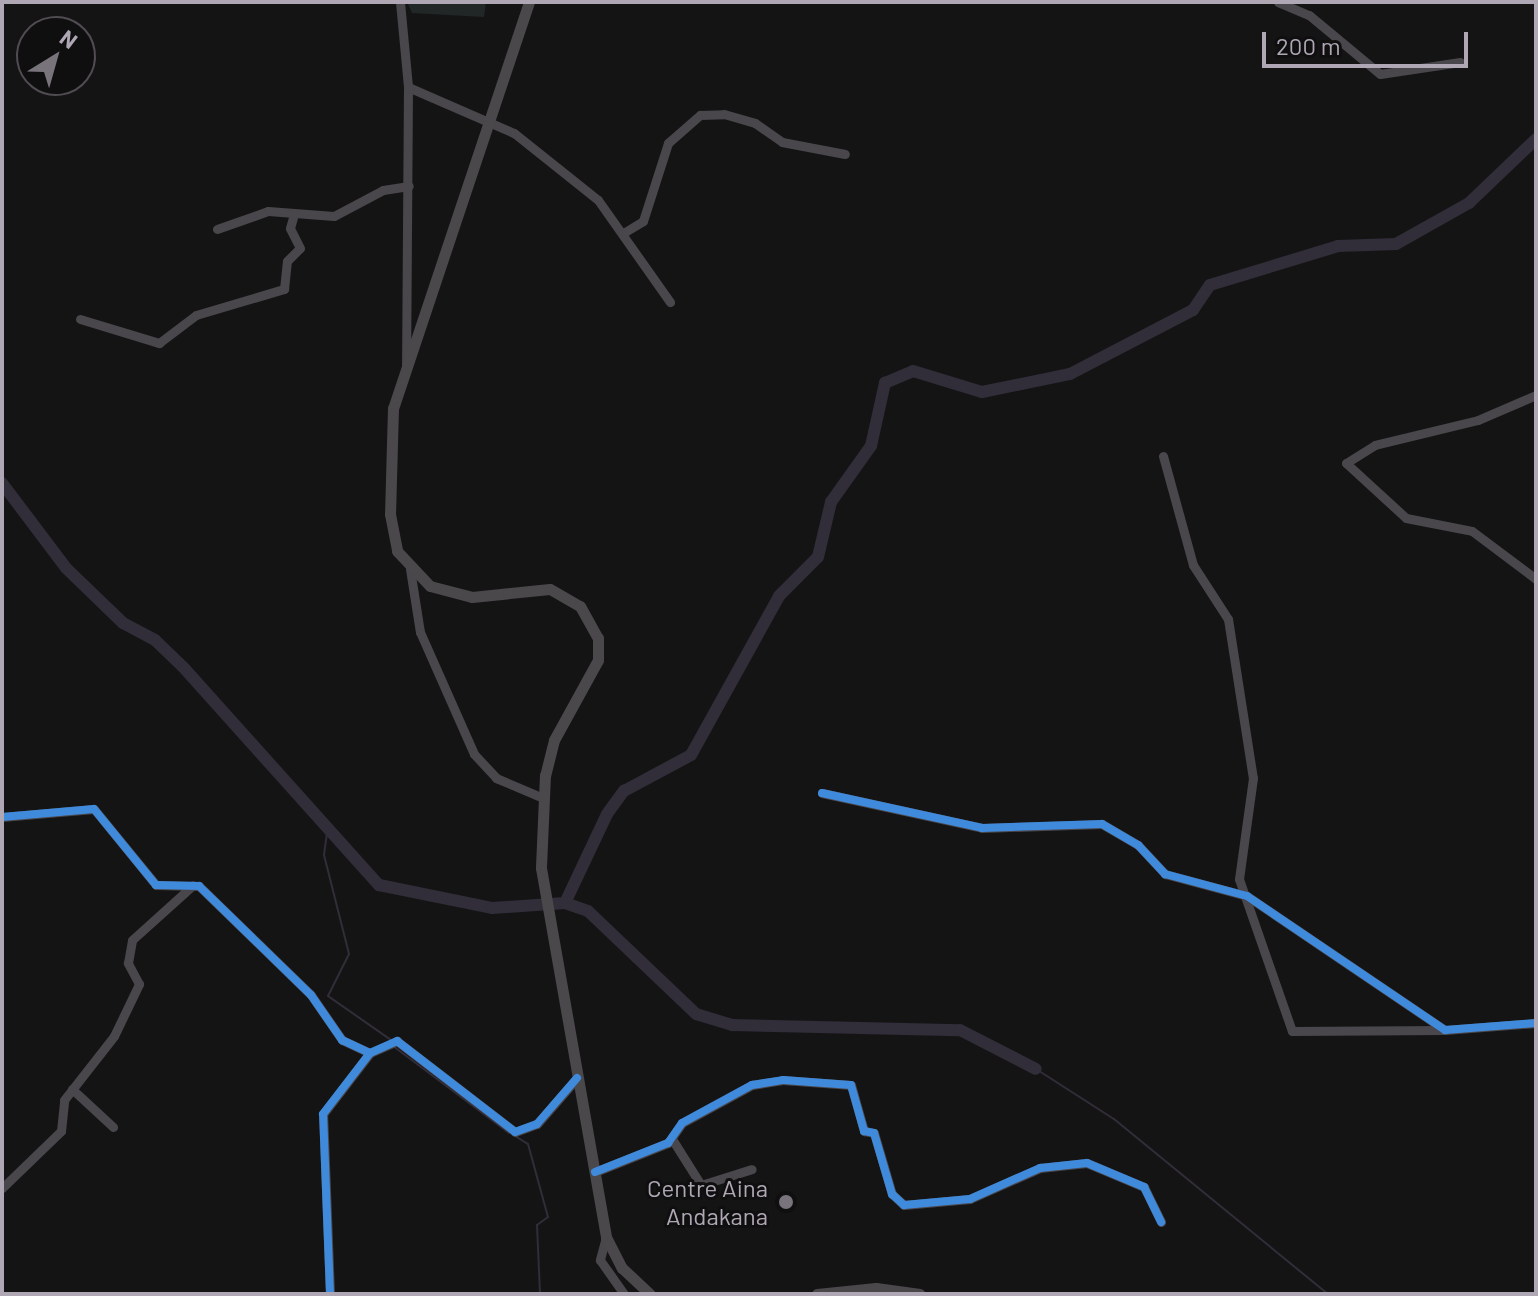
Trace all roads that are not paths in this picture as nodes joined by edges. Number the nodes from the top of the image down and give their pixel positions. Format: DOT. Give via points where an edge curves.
graph roads {
  1 [pos="400,2"];
  2 [pos="529,2"];
  3 [pos="1278,2"];
  4 [pos="1460,62"];
  5 [pos="408,87"];
  6 [pos="491,123"];
  7 [pos="845,154"];
  8 [pos="409,186"];
  9 [pos="294,214"];
  10 [pos="217,229"];
  11 [pos="625,232"];
  12 [pos="670,302"];
  13 [pos="80,319"];
  14 [pos="406,368"];
  15 [pos="1536,395"];
  16 [pos="1163,456"];
  17 [pos="410,569"];
  18 [pos="1536,579"];
  19 [pos="822,793"];
  20 [pos="541,797"];
  21 [pos="2,817"];
  22 [pos="193,885"];
  23 [pos="1247,896"];
  24 [pos="1536,1023"];
  25 [pos="1445,1030"];
  26 [pos="370,1053"];
  27 [pos="577,1078"];
  28 [pos="72,1089"];
  29 [pos="113,1127"];
  30 [pos="672,1139"];
  31 [pos="752,1169"];
  32 [pos="595,1172"];
  33 [pos="2,1188"];
  34 [pos="1161,1222"];
  35 [pos="606,1237"];
  36 [pos="330,1294"];
  37 [pos="624,1294"];
  38 [pos="650,1294"];
  39 [pos="817,1294"];
  40 [pos="920,1294"];
  1 -- 5 [label="street"];
  2 -- 6 [label="main road"];
  3 -- 4 [label="street" via="1309,15 1380,74"];
  5 -- 6 [label="street"];
  5 -- 8 [label="street"];
  6 -- 11 [label="street" via="598,200"];
  6 -- 14 [label="main road"];
  7 -- 11 [label="street" via="782,142 755,123 724,114 700,115 668,143 643,221"];
  8 -- 9 [label="street" via="383,190 334,216"];
  8 -- 14 [label="street"];
  9 -- 10 [label="street" via="268,211"];
  9 -- 13 [label="street" via="290,228 300,248 287,261 284,289 196,315 159,343"];
  11 -- 12 [label="street"];
  14 -- 17 [label="main road" via="387,470 394,542"];
  15 -- 18 [label="street" via="1491,416 1375,445 1346,463 1406,518 1472,531"];
  16 -- 23 [label="street" via="1193,565 1228,619 1237,662 1253,778 1239,879"];
  17 -- 20 [label="street" via="420,632 474,754 496,778"];
  17 -- 20 [label="main road" via="430,586 464,596 550,589 588,615 598,660 554,740"];
  19 -- 23 [label="street" via="982,828 1102,824 1138,845 1165,874"];
  20 -- 27 [label="main road" via="544,901"];
  21 -- 22 [label="street" via="94,809 156,885"];
  22 -- 26 [label="street" via="311,995 342,1040"];
  22 -- 28 [label="street" via="132,940 128,963 137,990 114,1036"];
  23 -- 25 [label="street"];
  23 -- 25 [label="street" via="1292,1031"];
  24 -- 25 [label="street"];
  26 -- 27 [label="street" via="397,1041 515,1132 537,1124"];
  26 -- 36 [label="street" via="323,1114"];
  27 -- 32 [label="main road"];
  28 -- 29 [label="street"];
  28 -- 33 [label="street" via="61,1131"];
  30 -- 31 [label="street" via="701,1185"];
  30 -- 32 [label="street"];
  30 -- 34 [label="street" via="682,1123 752,1085 783,1080 851,1085 864,1131 874,1133 892,1194 904,1205 970,1199 1040,1168 1087,1163 1144,1187"];
  32 -- 35 [label="main road"];
  35 -- 37 [label="street" via="600,1260"];
  35 -- 38 [label="main road" via="622,1268"];
  39 -- 40 [label="main road" via="876,1288"];
}
